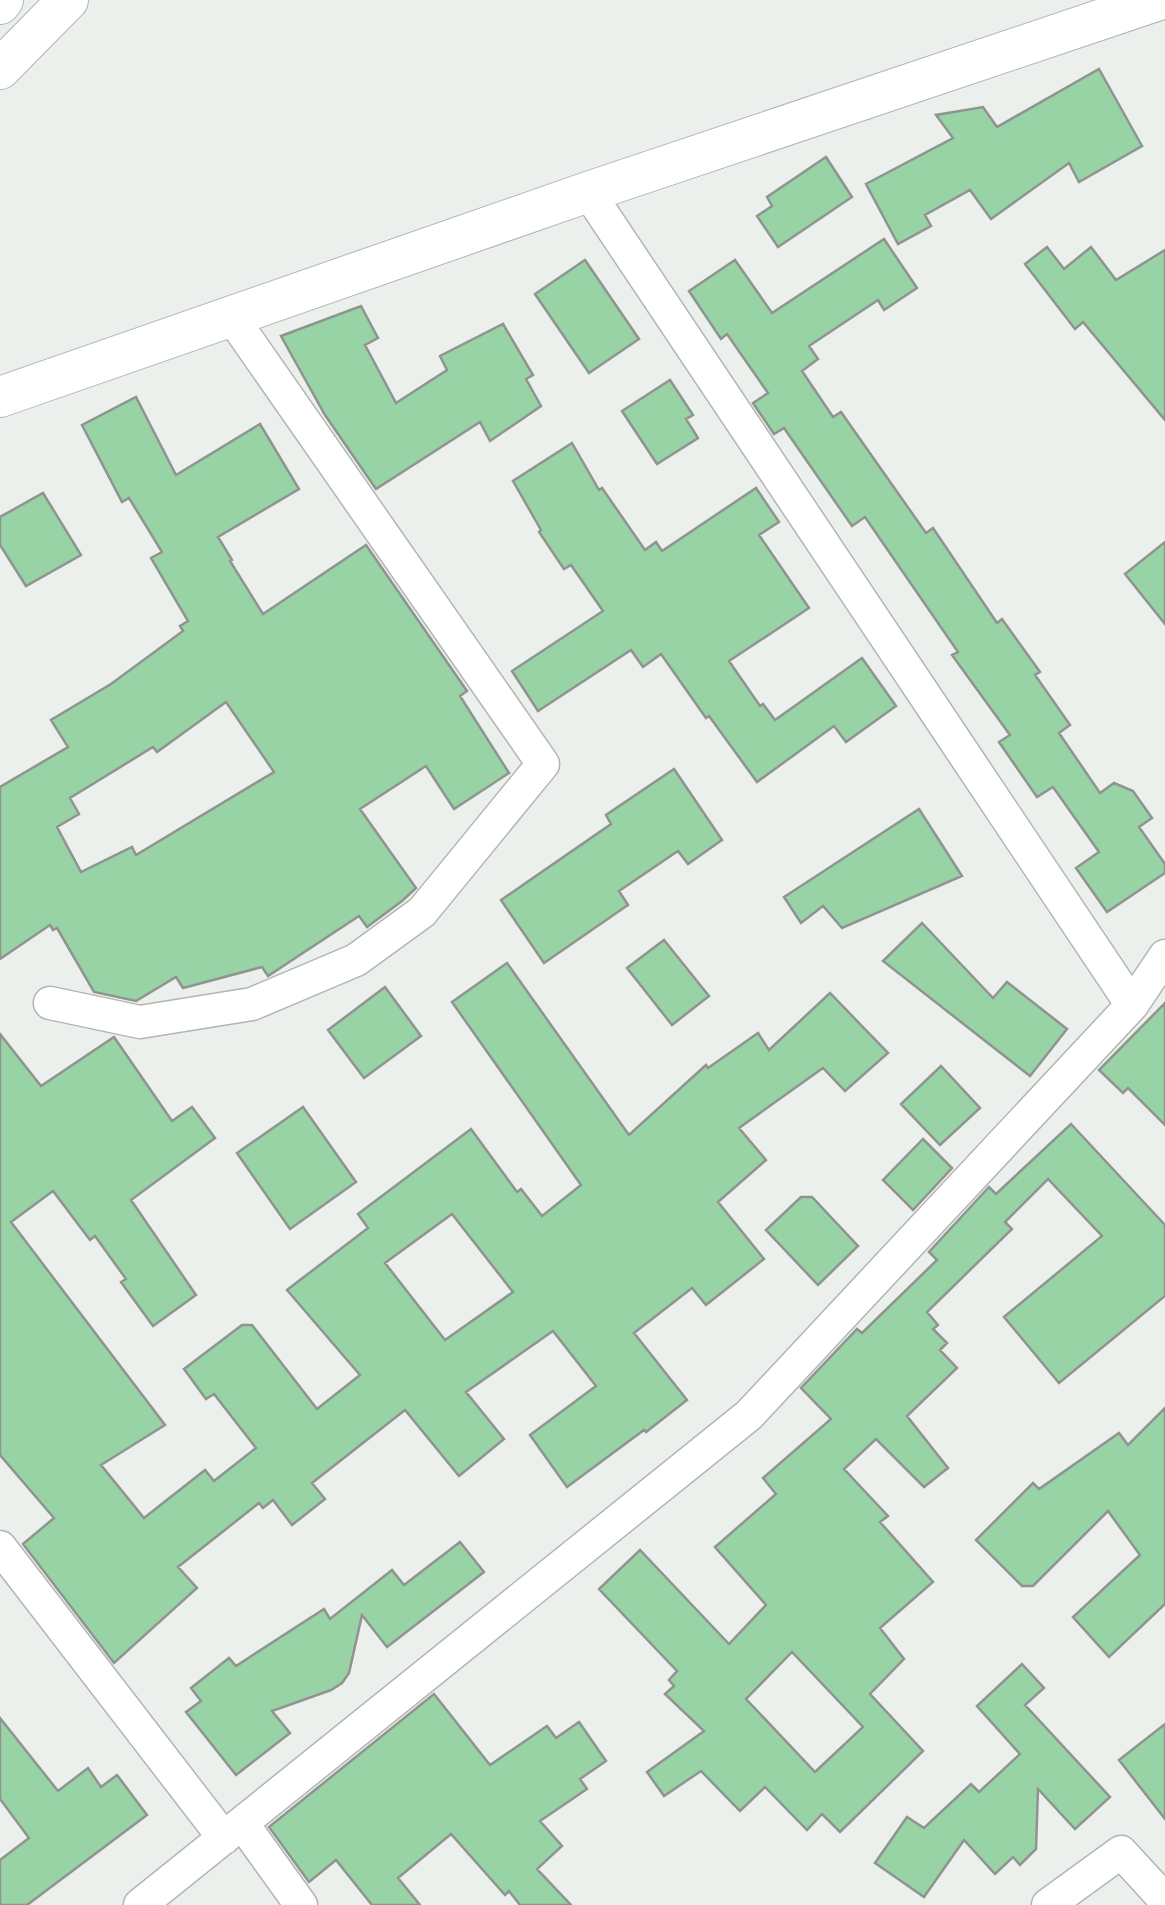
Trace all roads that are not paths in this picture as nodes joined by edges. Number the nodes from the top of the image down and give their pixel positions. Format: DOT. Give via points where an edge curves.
graph roads {
  1 [pos="68,0"];
  2 [pos="1159,0"];
  3 [pos="0,69"];
  4 [pos="588,192"];
  5 [pos="231,316"];
  6 [pos="0,397"];
  7 [pos="1165,956"];
  8 [pos="50,1003"];
  9 [pos="1132,1005"];
  10 [pos="0,1547"];
  11 [pos="233,1830"];
  12 [pos="1165,1900"];
  13 [pos="140,1905"];
  14 [pos="301,1905"];
  15 [pos="1048,1905"];
  1 -- 3 [label="street"];
  2 -- 4 [label="street"];
  4 -- 5 [label="street"];
  4 -- 9 [label="street"];
  5 -- 6 [label="street"];
  5 -- 8 [label="street" via="543,764 422,912 356,960 252,1004 140,1022"];
  7 -- 9 [label="street"];
  9 -- 11 [label="street" via="749,1415"];
  10 -- 11 [label="street"];
  11 -- 13 [label="street"];
  11 -- 14 [label="street"];
  12 -- 15 [label="street" via="1121,1852"];
}
